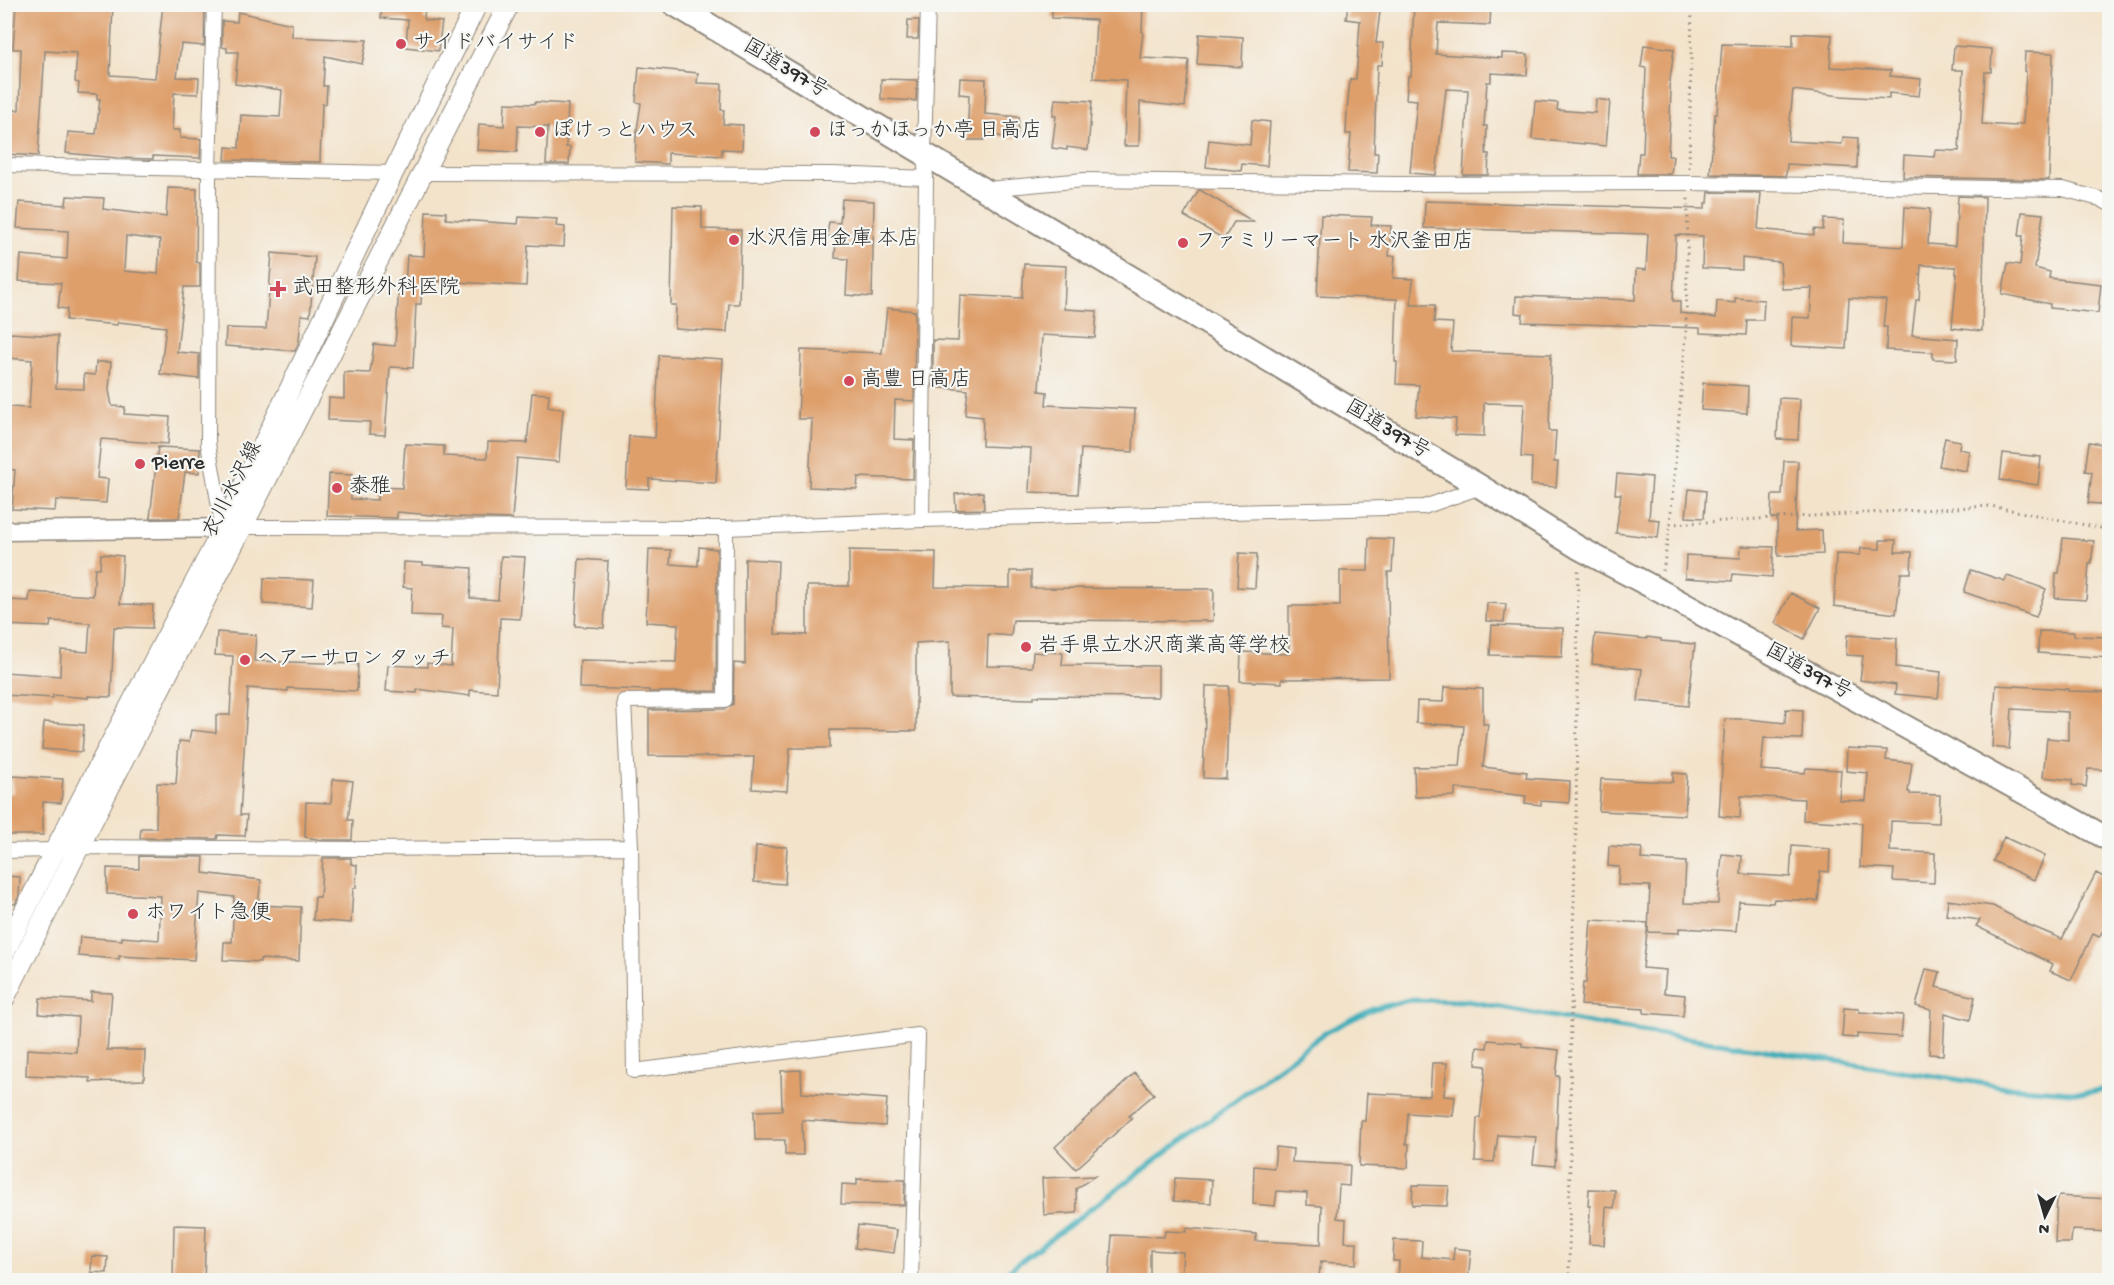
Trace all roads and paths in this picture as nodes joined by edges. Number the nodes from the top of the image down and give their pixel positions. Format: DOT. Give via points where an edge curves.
graph roads {
  1 [pos="214,4"];
  2 [pos="477,4"];
  3 [pos="508,4"];
  4 [pos="674,4"];
  5 [pos="928,4"];
  6 [pos="1692,4"];
  7 [pos="924,153"];
  8 [pos="4,165"];
  9 [pos="209,168"];
  10 [pos="393,173"];
  11 [pos="422,173"];
  12 [pos="926,178"];
  13 [pos="1689,183"];
  14 [pos="982,189"];
  15 [pos="2109,204"];
  16 [pos="1481,487"];
  17 [pos="922,520"];
  18 [pos="1670,524"];
  19 [pos="232,528"];
  20 [pos="726,528"];
  21 [pos="2109,530"];
  22 [pos="4,531"];
  23 [pos="1579,548"];
  24 [pos="1660,591"];
  25 [pos="2109,840"];
  26 [pos="79,847"];
  27 [pos="631,847"];
  28 [pos="55,850"];
  29 [pos="4,851"];
  30 [pos="4,953"];
  31 [pos="4,999"];
  32 [pos="911,1281"];
  33 [pos="1569,1281"];
  1 -- 9 [label="street"];
  2 -- 10 [label="main road, 衣川水沢線"];
  3 -- 11 [label="main road, 衣川水沢線"];
  4 -- 7 [label="highway, 国道397号"];
  5 -- 7 [label="street"];
  6 -- 13 [label="path"];
  7 -- 12 [label="street"];
  7 -- 14 [label="highway, 国道397号"];
  8 -- 9 [label="street"];
  9 -- 10 [label="street"];
  9 -- 19 [label="street" via="208,444"];
  10 -- 19 [label="main road, 衣川水沢線"];
  11 -- 12 [label="street"];
  11 -- 19 [label="main road, 衣川水沢線"];
  12 -- 17 [label="street"];
  13 -- 14 [label="street" via="1084,180"];
  13 -- 15 [label="street" via="2063,189"];
  13 -- 18 [label="path" via="1686,334"];
  14 -- 16 [label="highway, 国道397号"];
  16 -- 17 [label="street" via="1424,507"];
  16 -- 23 [label="highway, 国道397号"];
  17 -- 20 [label="street"];
  18 -- 21 [label="path" via="1991,506"];
  18 -- 24 [label="path"];
  19 -- 20 [label="street"];
  19 -- 22 [label="street"];
  19 -- 26 [label="main road, 衣川水沢線"];
  19 -- 28 [label="main road, 衣川水沢線"];
  20 -- 27 [label="street" via="725,700 624,701"];
  23 -- 24 [label="highway, 国道397号"];
  23 -- 33 [label="path"];
  24 -- 25 [label="highway, 国道397号"];
  26 -- 27 [label="street"];
  26 -- 28 [label="street"];
  26 -- 31 [label="main road, 衣川水沢線"];
  27 -- 32 [label="street" via="634,1071 918,1035"];
  28 -- 29 [label="street"];
  28 -- 30 [label="main road, 衣川水沢線"];
}
